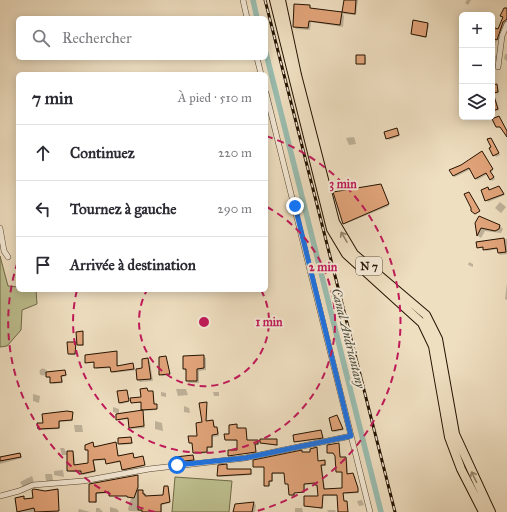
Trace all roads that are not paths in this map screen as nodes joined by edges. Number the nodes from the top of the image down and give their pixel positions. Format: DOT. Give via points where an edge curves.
graph roads {
  1 [pos="243,0"];
  2 [pos="274,0"];
  3 [pos="281,0"];
  4 [pos="247,16"];
  5 [pos="507,24"];
  6 [pos="258,60"];
  7 [pos="498,67"];
  8 [pos="260,72"];
  9 [pos="268,101"];
  10 [pos="0,228"];
  11 [pos="8,257"];
  12 [pos="351,436"];
  13 [pos="0,496"];
  14 [pos="370,512"];
  15 [pos="483,512"];
  16 [pos="491,512"];
  1 -- 4 [label="street"];
  2 -- 15 [label="main road, N 7" via="331,229 346,254 422,322 433,346 449,437 461,469"];
  16 -- 3 [label="main road, N 7, one-way" via="455,434 438,340 426,315 354,254 335,222 297,75"];
  5 -- 7 [label="street" via="502,36"];
  6 -- 8 [label="street"];
  9 -- 12 [label="street"];
  10 -- 11 [label="street" via="4,251"];
  12 -- 13 [label="street" via="245,458 149,469 83,481 33,485"];
  12 -- 14 [label="street"];
}
